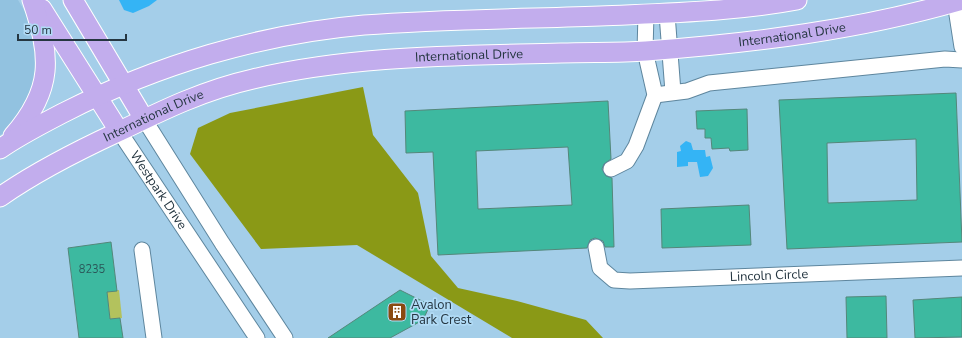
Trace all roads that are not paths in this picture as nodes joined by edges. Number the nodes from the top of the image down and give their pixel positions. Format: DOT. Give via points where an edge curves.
graph roads {
  1 [pos="32,0"];
  2 [pos="36,0"];
  3 [pos="73,0"];
  4 [pos="797,0"];
  5 [pos="958,1"];
  6 [pos="646,14"];
  7 [pos="667,14"];
  8 [pos="962,47"];
  9 [pos="670,48"];
  10 [pos="646,51"];
  11 [pos="962,60"];
  12 [pos="124,84"];
  13 [pos="673,92"];
  14 [pos="655,95"];
  15 [pos="97,96"];
  16 [pos="144,119"];
  17 [pos="119,131"];
  18 [pos="3,147"];
  19 [pos="611,169"];
  20 [pos="0,197"];
  21 [pos="596,247"];
  22 [pos="142,250"];
  23 [pos="962,268"];
  24 [pos="154,338"];
  25 [pos="257,338"];
  26 [pos="285,338"];
  1 -- 18 [label="main road" via="45,44 44,76 32,110"];
  2 -- 15 [label="main road, Westpark Drive"];
  3 -- 12 [label="main road, Westpark Drive"];
  4 -- 7 [label="main road"];
  5 -- 8 [label="street"];
  5 -- 9 [label="main road, International Drive" via="821,32"];
  6 -- 7 [label="main road"];
  6 -- 10 [label="street"];
  6 -- 12 [label="main road" via="334,28 218,52"];
  7 -- 9 [label="street"];
  9 -- 10 [label="main road, International Drive"];
  9 -- 13 [label="street"];
  10 -- 14 [label="street"];
  10 -- 16 [label="main road, International Drive" via="393,58 336,64 273,74 222,87 191,97"];
  11 -- 13 [label="street" via="944,59 709,82 686,91"];
  12 -- 15 [label="main road"];
  12 -- 16 [label="main road, Westpark Drive"];
  13 -- 14 [label="street"];
  14 -- 19 [label="street" via="636,146 627,161"];
  15 -- 17 [label="main road, Westpark Drive"];
  15 -- 18 [label="main road"];
  16 -- 17 [label="main road, International Drive"];
  16 -- 26 [label="street, Westpark Drive"];
  17 -- 20 [label="main road, International Drive" via="55,163"];
  17 -- 25 [label="street, Westpark Drive"];
  21 -- 23 [label="street, Lincoln Circle" via="600,268 614,280 630,281"];
  22 -- 24 [label="street"];
}
